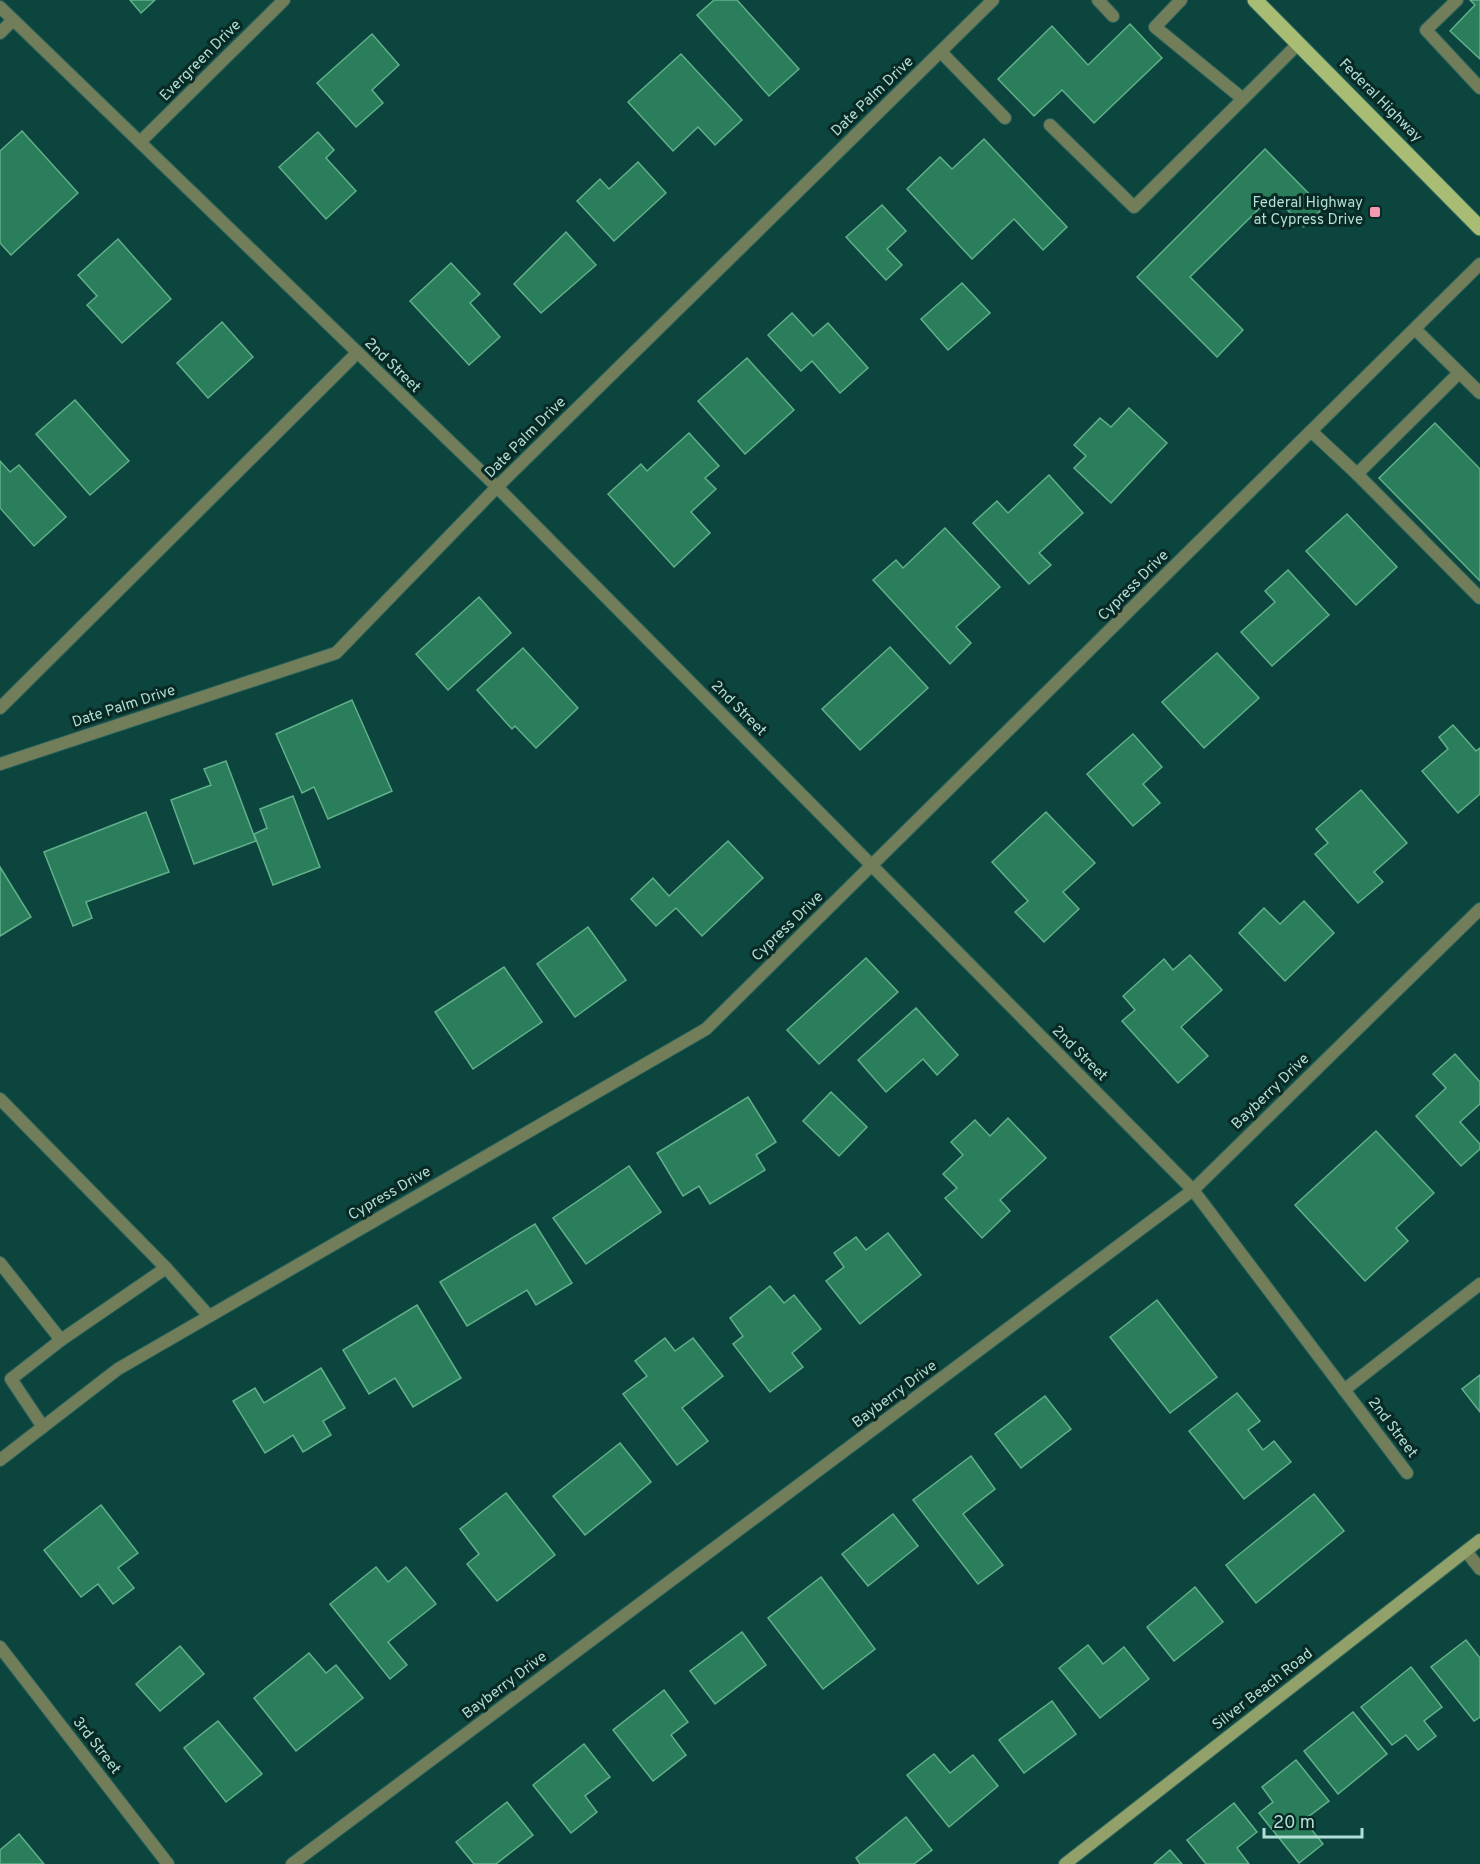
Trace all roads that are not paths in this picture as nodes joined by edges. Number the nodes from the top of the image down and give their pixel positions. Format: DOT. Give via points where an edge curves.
graph roads {
  1 [pos="284,0"];
  2 [pos="1098,0"];
  3 [pos="1181,0"];
  4 [pos="1255,0"];
  5 [pos="1457,0"];
  6 [pos="991,1"];
  7 [pos="0,7"];
  8 [pos="1113,16"];
  9 [pos="13,20"];
  10 [pos="0,33"];
  11 [pos="1298,44"];
  12 [pos="941,52"];
  13 [pos="1480,88"];
  14 [pos="1243,99"];
  15 [pos="1005,118"];
  16 [pos="1050,125"];
  17 [pos="140,142"];
  18 [pos="1480,228"];
  19 [pos="1480,264"];
  20 [pos="1415,329"];
  21 [pos="357,353"];
  22 [pos="1459,373"];
  23 [pos="1480,393"];
  24 [pos="1311,431"];
  25 [pos="1357,474"];
  26 [pos="497,487"];
  27 [pos="1480,598"];
  28 [pos="0,708"];
  29 [pos="0,764"];
  30 [pos="872,866"];
  31 [pos="1480,909"];
  32 [pos="0,1099"];
  33 [pos="1193,1190"];
  34 [pos="0,1263"];
  35 [pos="166,1269"];
  36 [pos="1480,1284"];
  37 [pos="209,1316"];
  38 [pos="61,1340"];
  39 [pos="1344,1390"];
  40 [pos="43,1427"];
  41 [pos="0,1460"];
  42 [pos="1407,1473"];
  43 [pos="1480,1540"];
  44 [pos="1466,1551"];
  45 [pos="1480,1569"];
  46 [pos="0,1647"];
  47 [pos="168,1864"];
  48 [pos="292,1864"];
  49 [pos="1065,1864"];
  1 -- 17 [label="street, Evergreen Drive"];
  2 -- 8 [label="street"];
  3 -- 14 [label="street" via="1155,27"];
  4 -- 11 [label="main road, Federal Highway"];
  5 -- 13 [label="street" via="1426,30"];
  6 -- 12 [label="street, Date Palm Drive"];
  7 -- 9 [label="street, 2nd Street"];
  9 -- 10 [label="street"];
  9 -- 17 [label="street, 2nd Street"];
  11 -- 14 [label="street"];
  11 -- 18 [label="main road, Federal Highway"];
  12 -- 15 [label="street"];
  12 -- 26 [label="street, Date Palm Drive"];
  14 -- 16 [label="street" via="1134,207"];
  17 -- 21 [label="street, 2nd Street"];
  19 -- 20 [label="street, Cypress Drive"];
  20 -- 22 [label="street"];
  20 -- 24 [label="street, Cypress Drive"];
  21 -- 26 [label="street, 2nd Street"];
  21 -- 28 [label="street"];
  22 -- 23 [label="street"];
  22 -- 25 [label="street"];
  24 -- 25 [label="street"];
  24 -- 30 [label="street, Cypress Drive"];
  25 -- 27 [label="street"];
  26 -- 29 [label="street, Date Palm Drive" via="336,653"];
  26 -- 30 [label="street, 2nd Street"];
  30 -- 33 [label="street, 2nd Street"];
  30 -- 37 [label="street, Cypress Drive" via="706,1029"];
  31 -- 33 [label="street, Bayberry Drive"];
  32 -- 35 [label="street"];
  33 -- 39 [label="street, 2nd Street"];
  33 -- 48 [label="street, Bayberry Drive"];
  34 -- 38 [label="street"];
  35 -- 37 [label="street"];
  35 -- 38 [label="street"];
  36 -- 39 [label="street"];
  37 -- 40 [label="street, Cypress Drive" via="118,1369"];
  38 -- 40 [label="street" via="11,1378"];
  39 -- 42 [label="street, 2nd Street"];
  40 -- 41 [label="street, Cypress Drive"];
  43 -- 44 [label="street, Silver Beach Road"];
  44 -- 45 [label="street"];
  44 -- 49 [label="street, Silver Beach Road"];
  46 -- 47 [label="street, 3rd Street"];
}
